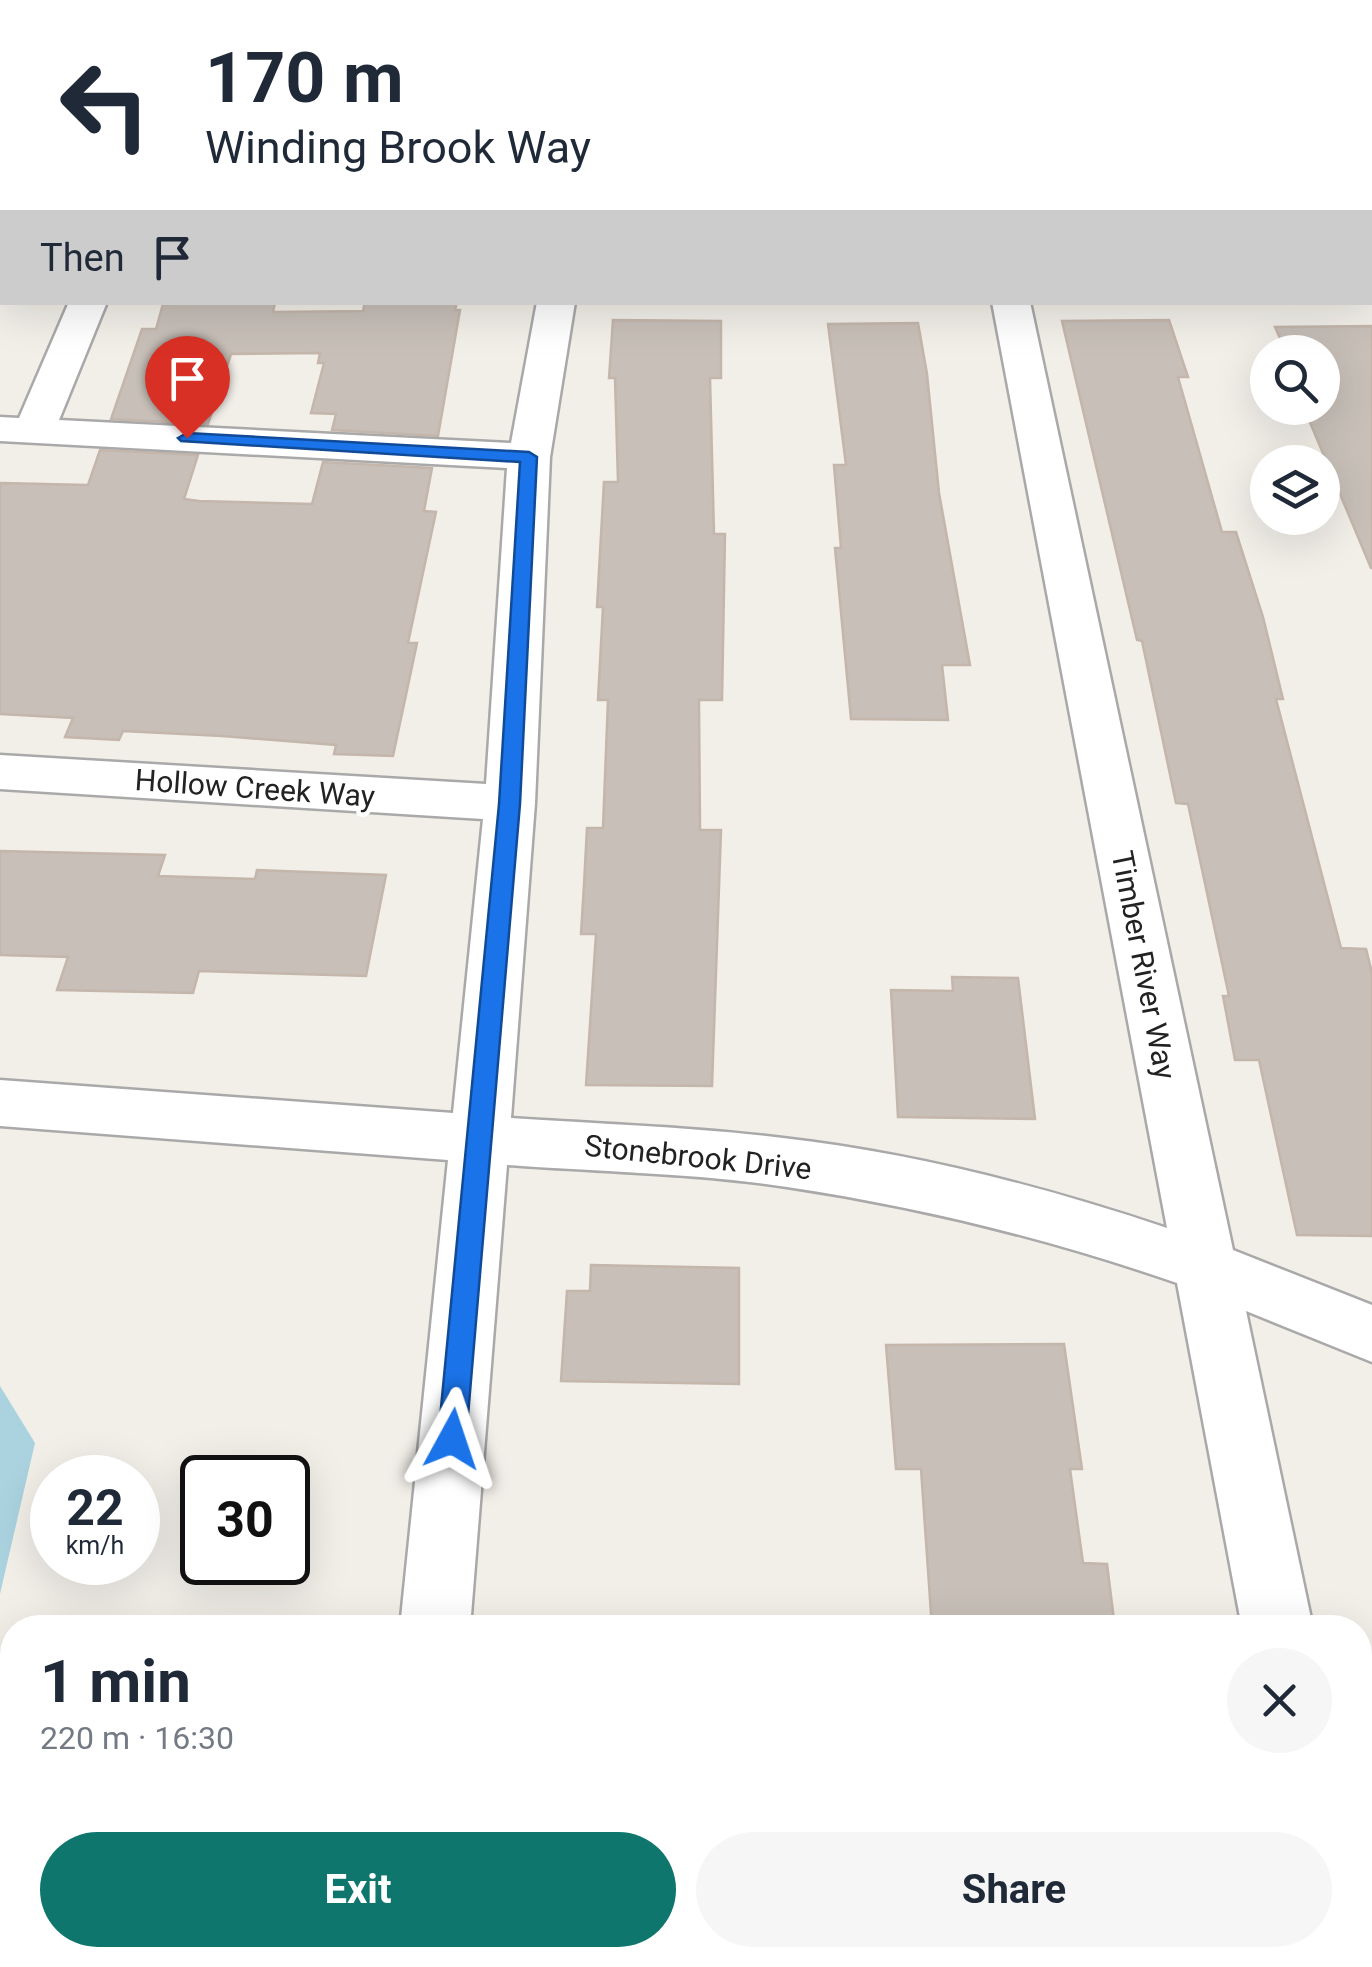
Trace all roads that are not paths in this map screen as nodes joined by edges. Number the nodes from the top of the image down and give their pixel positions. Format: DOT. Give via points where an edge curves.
graph roads {
  1 [pos="86,305"];
  2 [pos="555,305"];
  3 [pos="1011,305"];
  4 [pos="18,429"];
  5 [pos="529,457"];
  6 [pos="0,772"];
  7 [pos="510,804"];
  8 [pos="0,1103"];
  9 [pos="480,1137"];
  10 [pos="1206,1267"];
  11 [pos="1372,1334"];
  12 [pos="435,1615"];
  13 [pos="1275,1615"];
  1 -- 4 [label="street"];
  2 -- 5 [label="street"];
  3 -- 10 [label="street, Timber River Way"];
  4 -- 5 [label="street"];
  5 -- 7 [label="street"];
  6 -- 7 [label="street, Hollow Creek Way"];
  7 -- 9 [label="street"];
  8 -- 9 [label="street, Stonebrook Drive"];
  9 -- 10 [label="street, Stonebrook Drive" via="783,1162 933,1187 1086,1226"];
  9 -- 12 [label="street"];
  10 -- 11 [label="street, Stonebrook Drive"];
  10 -- 13 [label="street, Timber River Way"];
}
